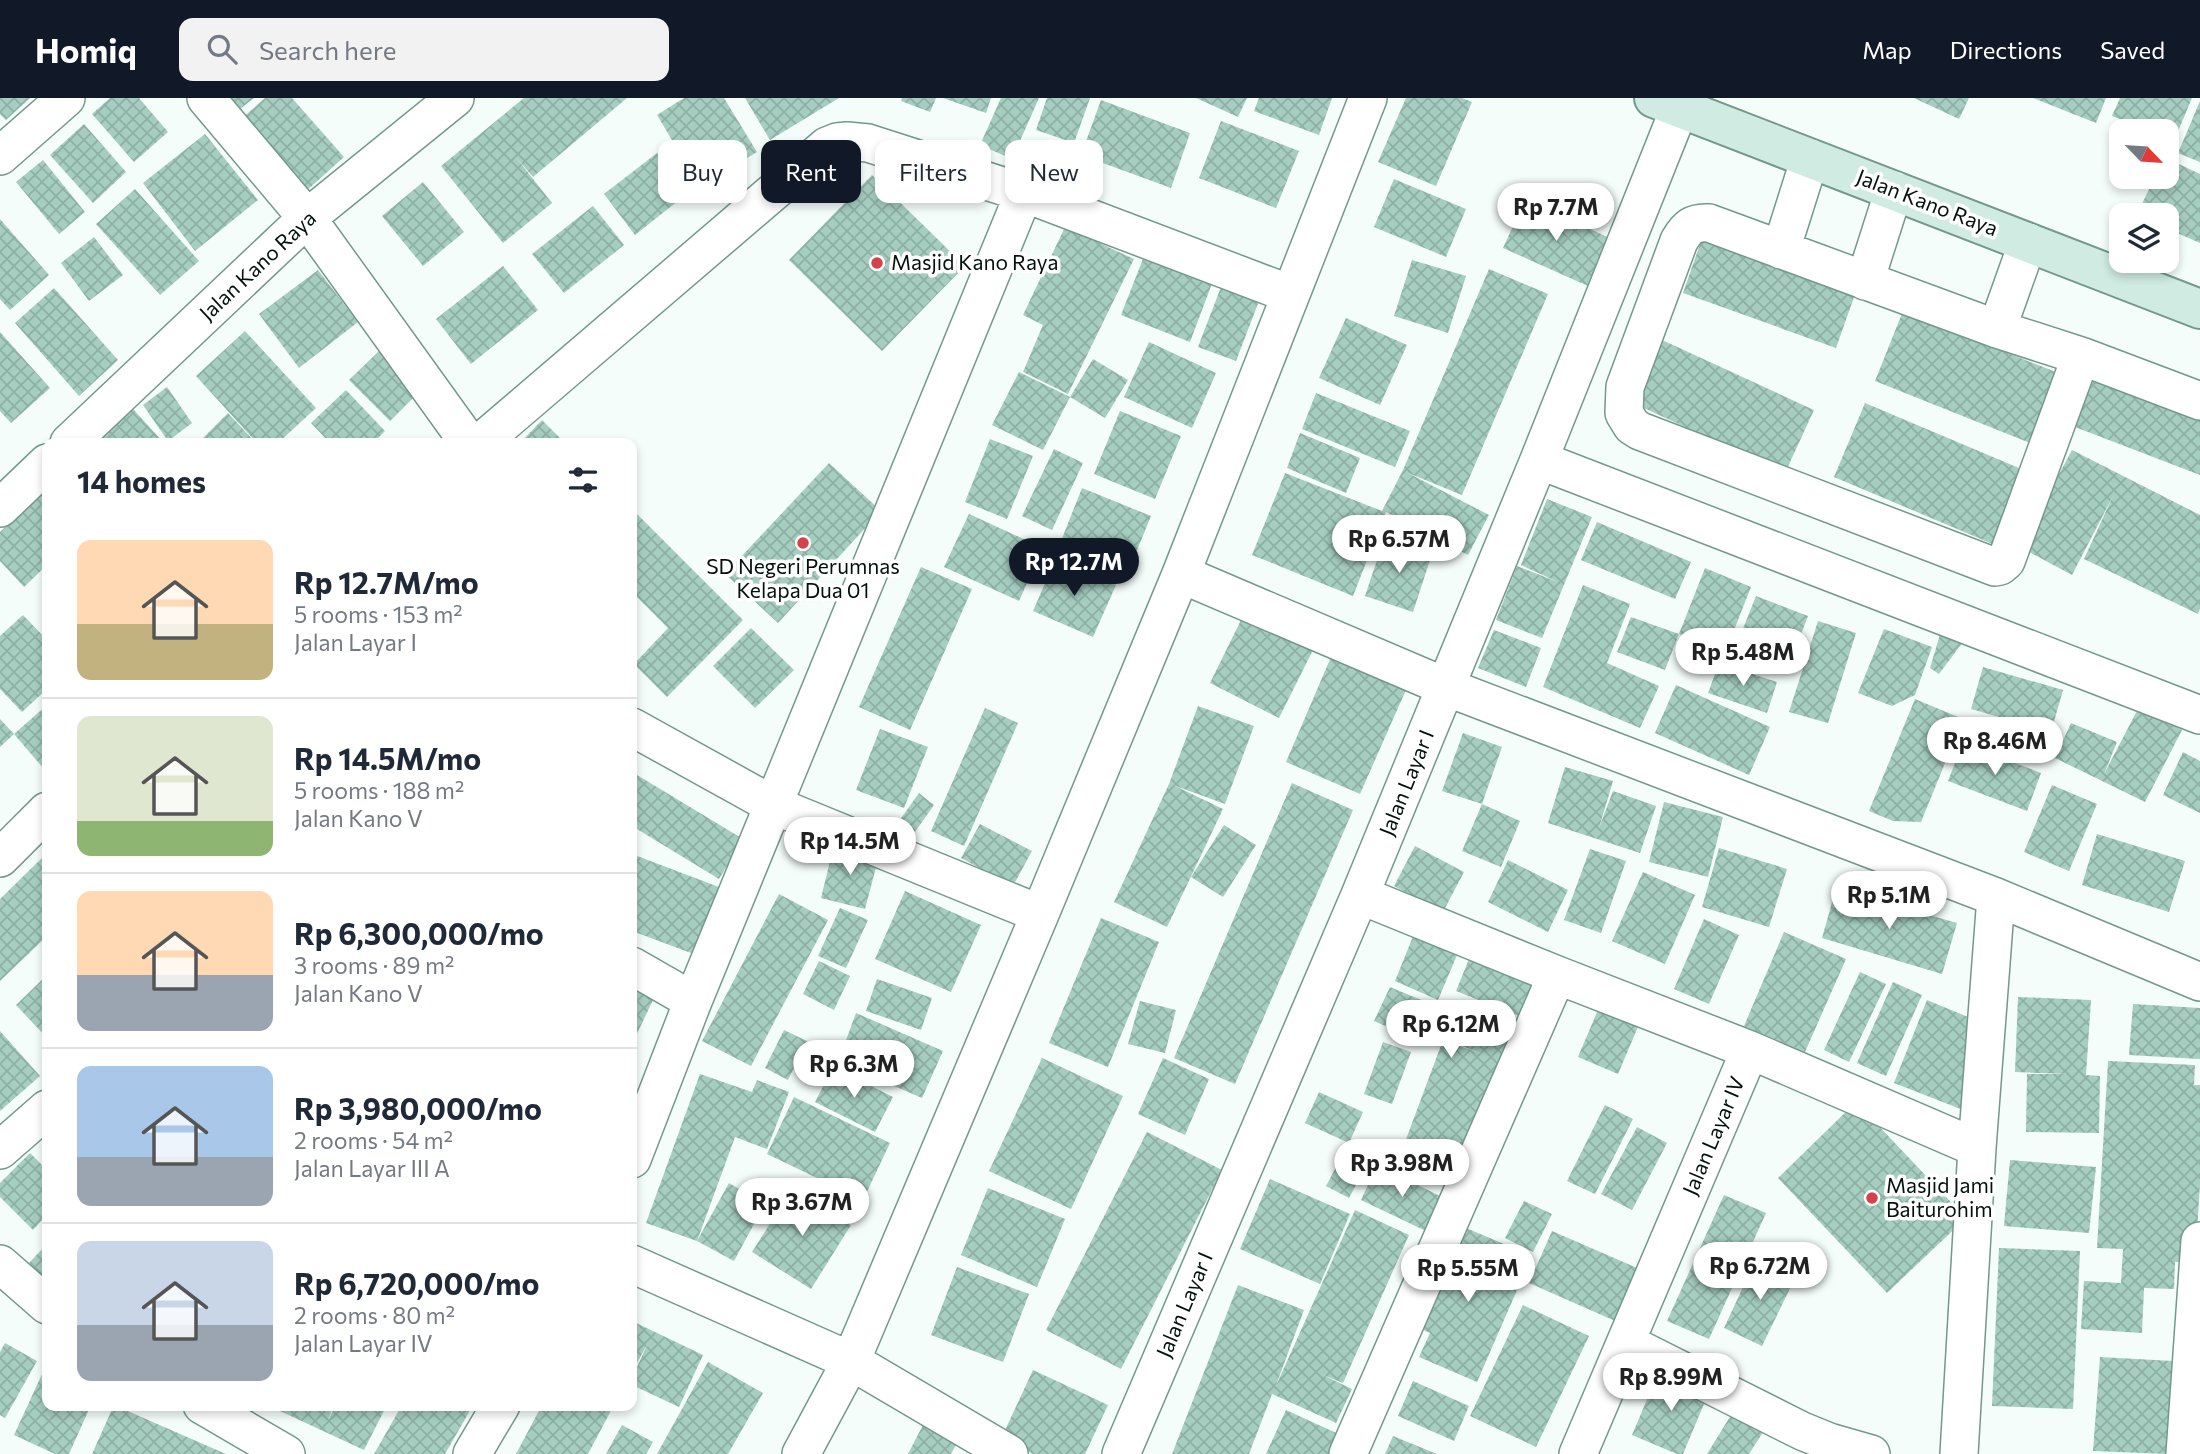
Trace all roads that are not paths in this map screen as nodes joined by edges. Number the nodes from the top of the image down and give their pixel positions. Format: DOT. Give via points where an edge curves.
graph roads {
  1 [pos="66,98"];
  2 [pos="206,98"];
  3 [pos="455,98"];
  4 [pos="1368,98"];
  5 [pos="1667,102"];
  6 [pos="0,156"];
  7 [pos="1810,158"];
  8 [pos="1005,187"];
  9 [pos="1894,190"];
  10 [pos="1020,203"];
  11 [pos="1051,203"];
  12 [pos="307,218"];
  13 [pos="2028,242"];
  14 [pos="1781,250"];
  15 [pos="1865,281"];
  16 [pos="1290,293"];
  17 [pos="2200,309"];
  18 [pos="1997,329"];
  19 [pos="2081,356"];
  20 [pos="2200,401"];
  21 [pos="74,438"];
  22 [pos="465,438"];
  23 [pos="486,438"];
  24 [pos="1539,460"];
  25 [pos="42,468"];
  26 [pos="0,508"];
  27 [pos="1181,574"];
  28 [pos="1446,687"];
  29 [pos="2200,715"];
  30 [pos="637,730"];
  31 [pos="773,805"];
  32 [pos="42,816"];
  33 [pos="0,858"];
  34 [pos="1360,895"];
  35 [pos="1996,897"];
  36 [pos="1040,914"];
  37 [pos="637,969"];
  38 [pos="1557,975"];
  39 [pos="2200,982"];
  40 [pos="693,1001"];
  41 [pos="1750,1050"];
  42 [pos="42,1113"];
  43 [pos="637,1146"];
  44 [pos="1977,1149"];
  45 [pos="0,1150"];
  46 [pos="2200,1241"];
  47 [pos="0,1264"];
  48 [pos="637,1266"];
  49 [pos="42,1301"];
  50 [pos="1627,1343"];
  51 [pos="2196,1356"];
  52 [pos="851,1361"];
  53 [pos="212,1411"];
  54 [pos="497,1411"];
  55 [pos="286,1454"];
  56 [pos="472,1454"];
  57 [pos="801,1454"];
  58 [pos="1009,1454"];
  59 [pos="1121,1454"];
  60 [pos="1348,1454"];
  61 [pos="1578,1454"];
  62 [pos="1871,1454"];
  63 [pos="1959,1454"];
  64 [pos="2185,1454"];
  1 -- 6 [label="street"];
  2 -- 12 [label="street"];
  3 -- 12 [label="street, Jalan Kano Raya"];
  4 -- 16 [label="street"];
  5 -- 7 [label="street, Jalan Kano Raya"];
  5 -- 24 [label="street, Jalan Layar I"];
  7 -- 9 [label="street, Jalan Kano Raya"];
  7 -- 14 [label="street"];
  8 -- 23 [label="street" via="869,143 827,146"];
  9 -- 13 [label="street, Jalan Kano Raya"];
  9 -- 15 [label="street"];
  10 -- 31 [label="street"];
  11 -- 16 [label="street"];
  12 -- 21 [label="street, Jalan Kano Raya"];
  12 -- 22 [label="street"];
  13 -- 17 [label="street, Jalan Kano Raya"];
  13 -- 18 [label="street"];
  14 -- 15 [label="street"];
  14 -- 19 [label="street" via="1710,223 1692,224 1685,230 1625,387 1624,413 1632,426 1975,561 2000,566 2006,561"];
  15 -- 18 [label="street"];
  16 -- 27 [label="street"];
  18 -- 19 [label="street"];
  19 -- 20 [label="street"];
  24 -- 28 [label="street, Jalan Layar I"];
  24 -- 29 [label="street"];
  25 -- 26 [label="street"];
  27 -- 28 [label="street"];
  27 -- 36 [label="street"];
  28 -- 34 [label="street, Jalan Layar I"];
  28 -- 35 [label="street"];
  30 -- 31 [label="street"];
  31 -- 36 [label="street"];
  31 -- 40 [label="street"];
  32 -- 33 [label="street"];
  34 -- 38 [label="street"];
  34 -- 59 [label="street, Jalan Layar I"];
  35 -- 39 [label="street"];
  35 -- 44 [label="street"];
  36 -- 52 [label="street"];
  37 -- 40 [label="street"];
  38 -- 41 [label="street"];
  38 -- 60 [label="street"];
  40 -- 43 [label="street"];
  41 -- 44 [label="street"];
  41 -- 50 [label="street, Jalan Layar IV"];
  42 -- 45 [label="street"];
  44 -- 63 [label="street"];
  46 -- 51 [label="street"];
  47 -- 49 [label="street"];
  48 -- 52 [label="street"];
  50 -- 61 [label="street, Jalan Layar IV"];
  50 -- 62 [label="street" via="1802,1431"];
  51 -- 64 [label="street"];
  52 -- 57 [label="street"];
  52 -- 58 [label="street"];
  53 -- 55 [label="street"];
  54 -- 56 [label="street"];
}
